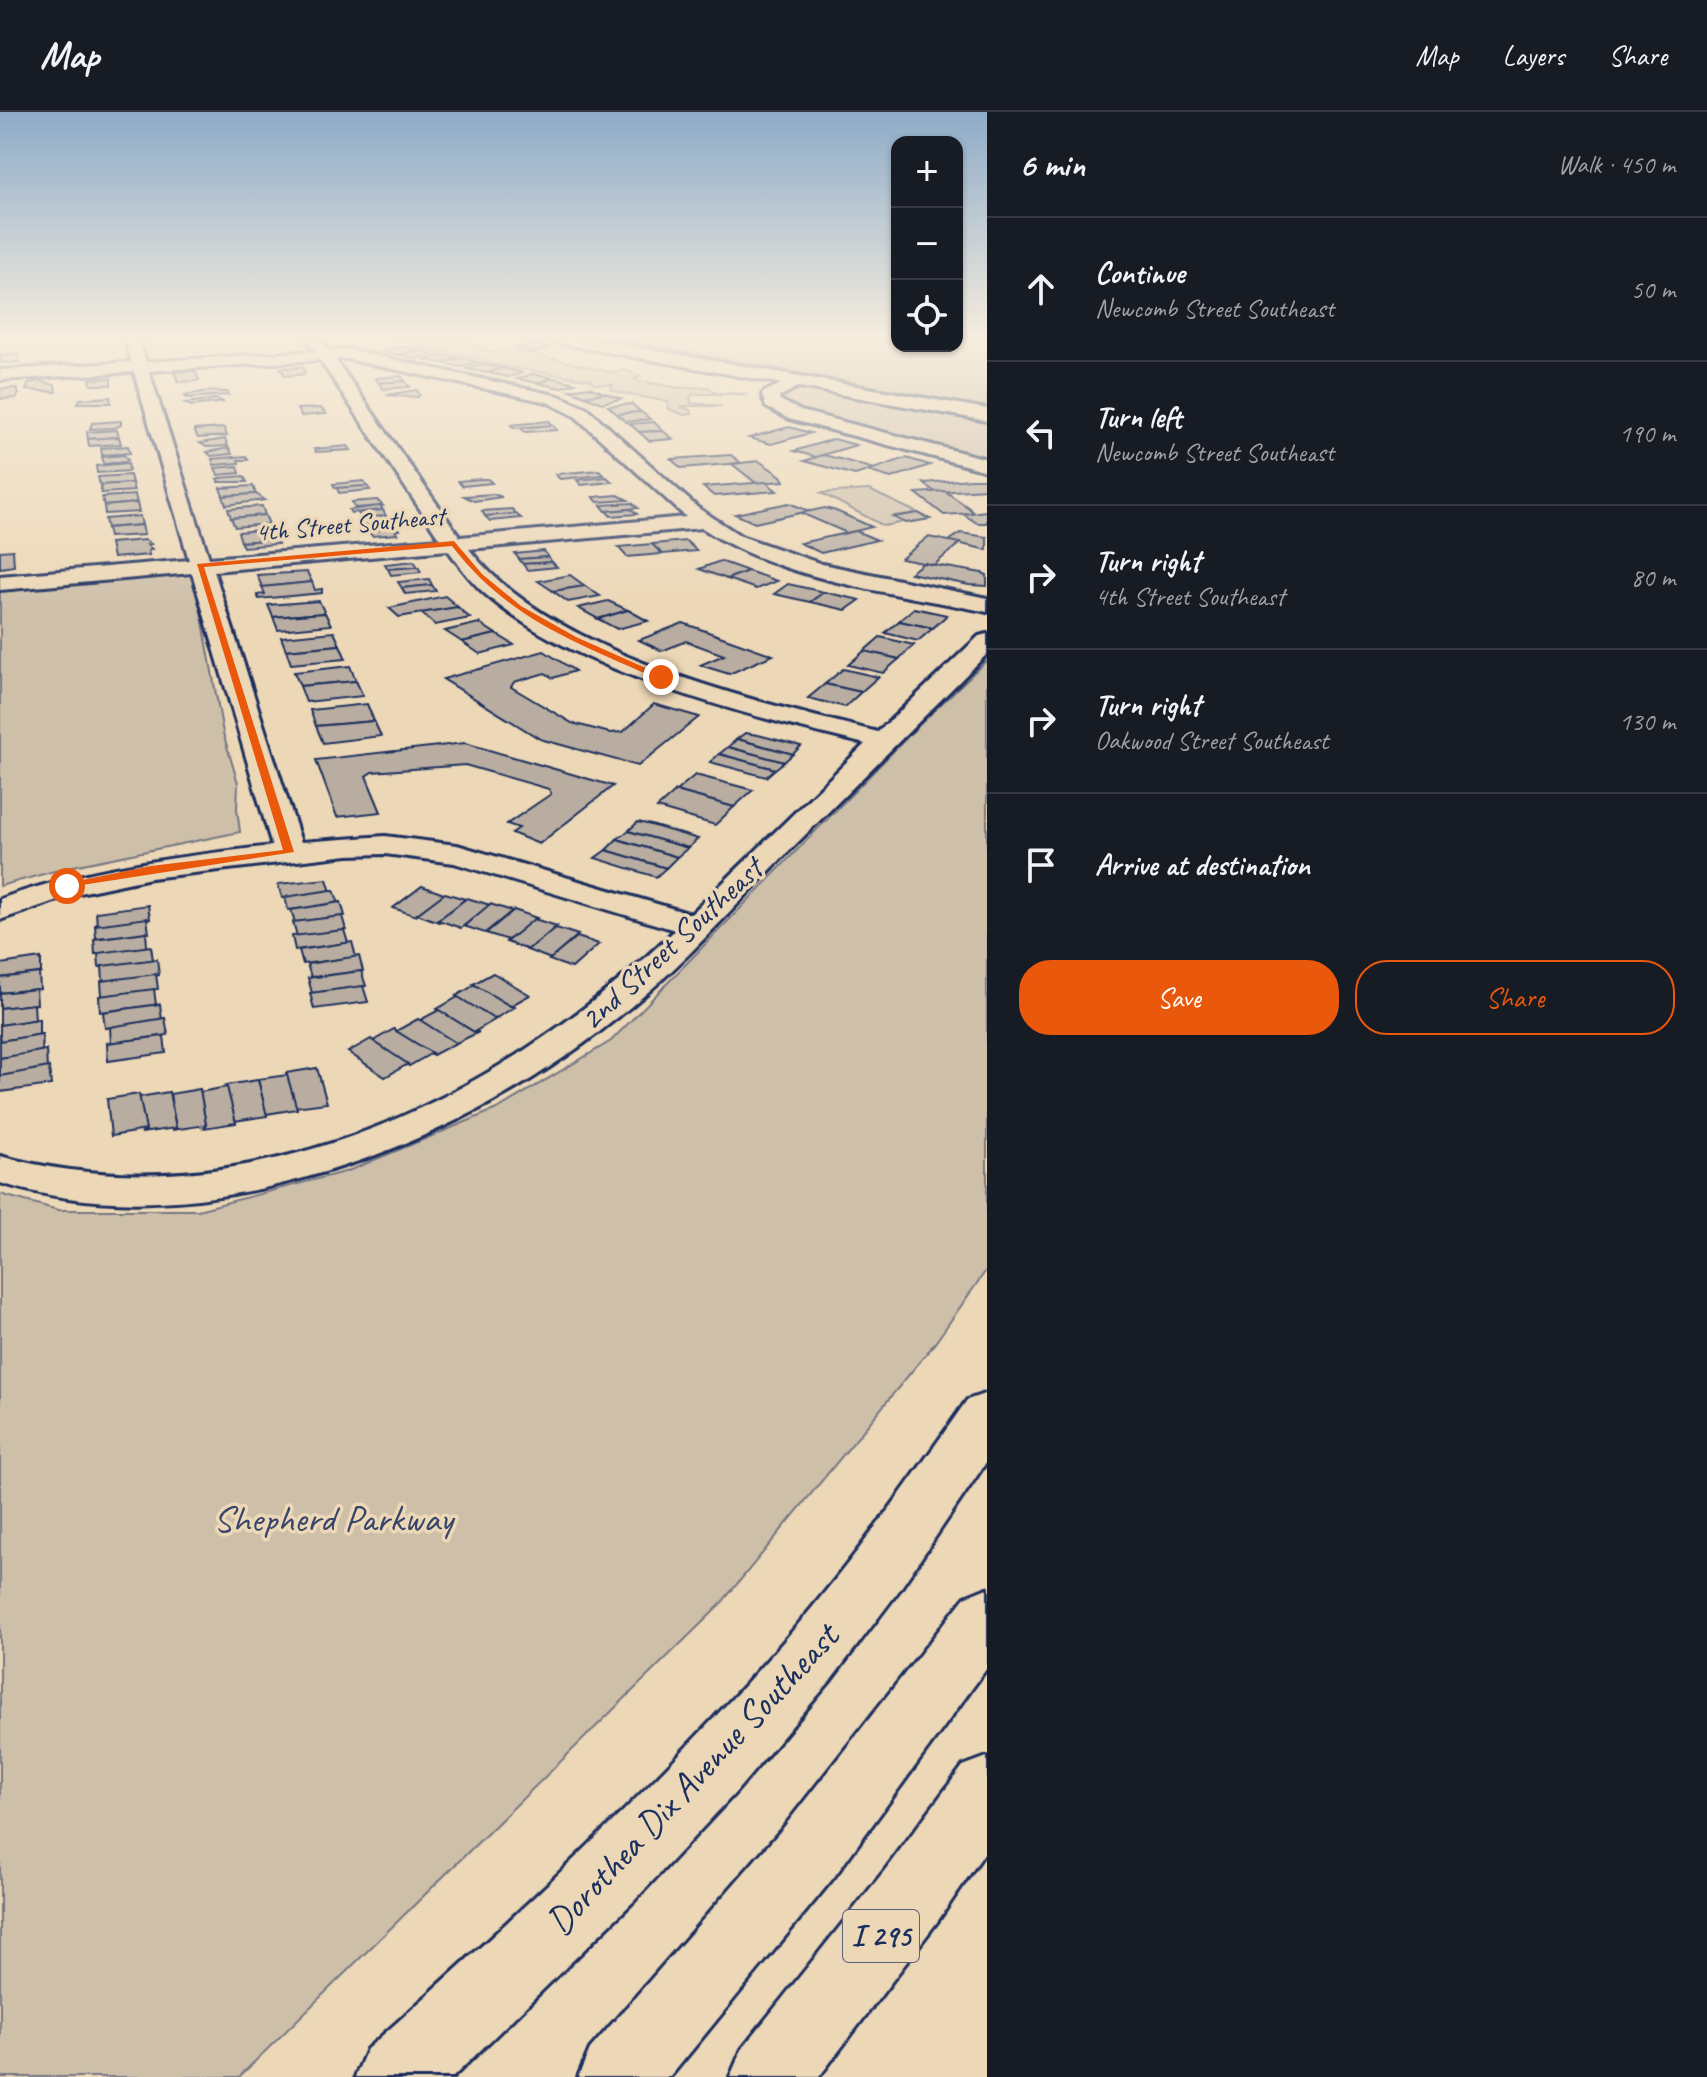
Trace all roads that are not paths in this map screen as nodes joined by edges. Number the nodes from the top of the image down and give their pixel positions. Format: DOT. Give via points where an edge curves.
graph roads {
  1 [pos="159,430"];
  2 [pos="376,430"];
  3 [pos="601,430"];
  4 [pos="851,430"];
  5 [pos="987,465"];
  6 [pos="704,522"];
  7 [pos="454,544"];
  8 [pos="200,565"];
  9 [pos="0,583"];
  10 [pos="987,605"];
  11 [pos="987,641"];
  12 [pos="884,741"];
  13 [pos="289,852"];
  14 [pos="0,910"];
  15 [pos="696,926"];
  16 [pos="0,1169"];
  17 [pos="987,1415"];
  18 [pos="987,1616"];
  19 [pos="987,1790"];
  20 [pos="395,2077"];
  21 [pos="618,2077"];
  22 [pos="770,2077"];
  1 -- 8 [label="street"];
  2 -- 7 [label="street"];
  3 -- 6 [label="street"];
  4 -- 5 [label="street"];
  6 -- 7 [label="street, 4th Street Southeast"];
  6 -- 10 [label="street" via="800,565"];
  7 -- 8 [label="street, 4th Street Southeast"];
  7 -- 12 [label="street" via="507,600 614,658 737,704"];
  8 -- 9 [label="street, 4th Street Southeast"];
  8 -- 13 [label="street"];
  11 -- 12 [label="street, 2nd Street Southeast"];
  12 -- 15 [label="street, 2nd Street Southeast"];
  13 -- 14 [label="street" via="127,873 67,886"];
  13 -- 15 [label="street" via="373,845 434,850"];
  15 -- 16 [label="street, 2nd Street Southeast" via="602,1013 557,1046 414,1126 356,1150 255,1178 184,1187 112,1189"];
  17 -- 20 [label="main road, Dorothea Dix Avenue Southeast" via="860,1593 752,1725 541,1942"];
  18 -- 21 [label="main road" via="836,1819"];
  19 -- 22 [label="main road, I 295"];
}
